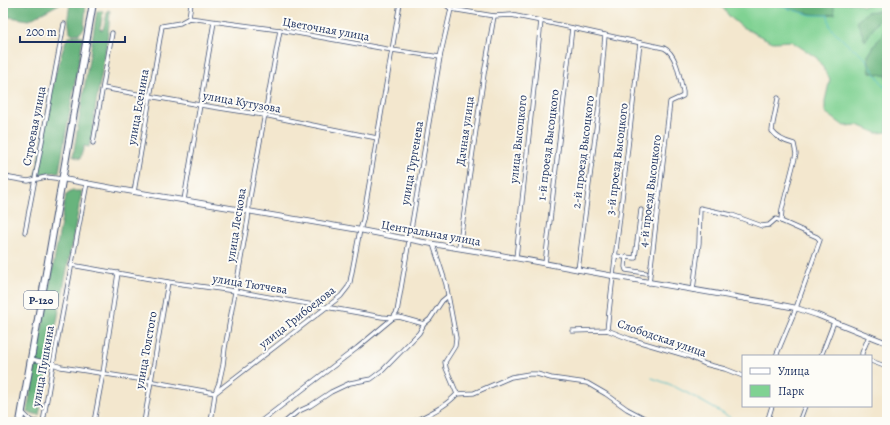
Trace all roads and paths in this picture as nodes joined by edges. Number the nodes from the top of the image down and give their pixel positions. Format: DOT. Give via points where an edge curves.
graph roads {
  1 [pos="93,3"];
  2 [pos="191,3"];
  3 [pos="400,3"];
  4 [pos="444,3"];
  5 [pos="451,9"];
  6 [pos="494,16"];
  7 [pos="190,18"];
  8 [pos="541,21"];
  9 [pos="214,22"];
  10 [pos="64,24"];
  11 [pos="162,26"];
  12 [pos="572,28"];
  13 [pos="280,30"];
  14 [pos="112,33"];
  15 [pos="605,35"];
  16 [pos="640,43"];
  17 [pos="392,50"];
  18 [pos="440,57"];
  19 [pos="103,88"];
  20 [pos="150,96"];
  21 [pos="778,98"];
  22 [pos="200,105"];
  23 [pos="264,115"];
  24 [pos="378,138"];
  25 [pos="93,143"];
  26 [pos="3,175"];
  27 [pos="63,179"];
  28 [pos="34,180"];
  29 [pos="87,183"];
  30 [pos="134,192"];
  31 [pos="184,200"];
  32 [pos="641,210"];
  33 [pos="249,211"];
  34 [pos="781,221"];
  35 [pos="360,230"];
  36 [pos="25,232"];
  37 [pos="409,239"];
  38 [pos="433,244"];
  39 [pos="458,248"];
  40 [pos="615,256"];
  41 [pos="626,256"];
  42 [pos="516,258"];
  43 [pos="545,264"];
  44 [pos="71,265"];
  45 [pos="578,270"];
  46 [pos="118,273"];
  47 [pos="646,273"];
  48 [pos="612,276"];
  49 [pos="168,282"];
  50 [pos="649,283"];
  51 [pos="693,290"];
  52 [pos="235,291"];
  53 [pos="448,296"];
  54 [pos="326,308"];
  55 [pos="796,308"];
  56 [pos="393,318"];
  57 [pos="834,322"];
  58 [pos="424,324"];
  59 [pos="607,330"];
  60 [pos="572,331"];
  61 [pos="869,336"];
  62 [pos="887,343"];
  63 [pos="776,355"];
  64 [pos="821,355"];
  65 [pos="862,355"];
  66 [pos="31,359"];
  67 [pos="872,361"];
  68 [pos="53,364"];
  69 [pos="887,367"];
  70 [pos="103,373"];
  71 [pos="742,376"];
  72 [pos="150,381"];
  73 [pos="215,393"];
  74 [pos="457,394"];
  75 [pos="772,407"];
  76 [pos="805,407"];
  77 [pos="22,412"];
  78 [pos="768,419"];
  79 [pos="646,421"];
  80 [pos="20,422"];
  81 [pos="30,422"];
  82 [pos="37,422"];
  83 [pos="43,422"];
  84 [pos="94,422"];
  85 [pos="144,422"];
  86 [pos="211,422"];
  87 [pos="260,422"];
  88 [pos="285,422"];
  89 [pos="413,422"];
  90 [pos="654,422"];
  91 [pos="798,422"];
  1 -- 27 [label="main road, Р-120"];
  2 -- 7 [label="street"];
  3 -- 17 [label="street, улица Грибоедова"];
  4 -- 5 [label="street"];
  5 -- 6 [label="street"];
  5 -- 18 [label="street, улица Тургенева"];
  6 -- 8 [label="street" via="511,15"];
  6 -- 39 [label="street, Дачная улица"];
  7 -- 9 [label="street, Цветочная улица"];
  7 -- 11 [label="street, Цветочная улица" via="180,23"];
  8 -- 12 [label="street"];
  8 -- 42 [label="street, улица Высоцкого"];
  9 -- 13 [label="street, Цветочная улица"];
  9 -- 22 [label="street"];
  10 -- 28 [label="street, Строевая улица"];
  11 -- 20 [label="street, улица Есенина"];
  12 -- 15 [label="street"];
  12 -- 43 [label="street, 1-й проезд Высоцкого"];
  13 -- 17 [label="street, Цветочная улица"];
  13 -- 23 [label="street, улица Лескова"];
  14 -- 19 [label="street"];
  15 -- 16 [label="street"];
  15 -- 45 [label="street, 2-й проезд Высоцкого" via="599,106"];
  16 -- 40 [label="street, 3-й проезд Высоцкого"];
  16 -- 50 [label="street, 4-й проезд Высоцкого" via="669,50 683,92 683,96 670,102"];
  17 -- 18 [label="street, Цветочная улица"];
  17 -- 24 [label="street, улица Грибоедова"];
  18 -- 37 [label="street, улица Тургенева"];
  19 -- 20 [label="street, улица Кутузова"];
  19 -- 25 [label="street"];
  20 -- 22 [label="street, улица Кутузова"];
  20 -- 30 [label="street, улица Есенина"];
  21 -- 34 [label="street" via="772,131 794,144 796,154"];
  22 -- 23 [label="street, улица Кутузова"];
  22 -- 31 [label="street"];
  23 -- 24 [label="street, улица Кутузова"];
  23 -- 33 [label="street, улица Лескова"];
  24 -- 35 [label="street, улица Грибоедова"];
  26 -- 28 [label="street"];
  27 -- 28 [label="street" via="46,177"];
  27 -- 29 [label="street, Центральная улица"];
  27 -- 66 [label="main road, Р-120"];
  28 -- 36 [label="street, Строевая улица"];
  29 -- 30 [label="street, Центральная улица"];
  29 -- 44 [label="street, улица Пушкина"];
  30 -- 31 [label="street, Центральная улица"];
  31 -- 33 [label="street, Центральная улица"];
  32 -- 41 [label="street" via="635,258"];
  33 -- 35 [label="street, Центральная улица"];
  33 -- 52 [label="street, улица Лескова"];
  34 -- 51 [label="street" via="776,219 769,225 762,226 732,215 700,208"];
  34 -- 55 [label="street" via="820,240"];
  35 -- 37 [label="street, Центральная улица"];
  35 -- 54 [label="street, улица Грибоедова" via="348,288"];
  37 -- 38 [label="street, Центральная улица"];
  37 -- 56 [label="street, улица Тургенева" via="397,312"];
  38 -- 39 [label="street, Центральная улица"];
  38 -- 53 [label="street"];
  39 -- 42 [label="street, Центральная улица"];
  40 -- 41 [label="street"];
  40 -- 48 [label="street, 3-й проезд Высоцкого"];
  41 -- 47 [label="street" via="626,270"];
  42 -- 43 [label="street, Центральная улица"];
  43 -- 45 [label="street, Центральная улица"];
  44 -- 46 [label="street, улица Тютчева"];
  44 -- 68 [label="street, улица Пушкина"];
  45 -- 48 [label="street, Центральная улица"];
  46 -- 49 [label="street, улица Тютчева"];
  46 -- 70 [label="street"];
  48 -- 50 [label="street, Центральная улица"];
  48 -- 59 [label="street, 3-й проезд Высоцкого"];
  49 -- 52 [label="street, улица Тютчева"];
  49 -- 72 [label="street, улица Толстого"];
  50 -- 51 [label="street, Центральная улица"];
  51 -- 55 [label="street, Центральная улица"];
  52 -- 54 [label="street, улица Тютчева"];
  52 -- 73 [label="street, улица Лескова" via="223,365"];
  53 -- 58 [label="street"];
  53 -- 74 [label="street" via="456,338 455,346 445,362"];
  54 -- 56 [label="street, улица Тютчева"];
  54 -- 73 [label="street, улица Грибоедова"];
  55 -- 57 [label="street, Центральная улица"];
  55 -- 63 [label="street"];
  56 -- 58 [label="street, улица Тютчева" via="399,317"];
  56 -- 87 [label="street"];
  57 -- 61 [label="street, Центральная улица"];
  57 -- 64 [label="street"];
  58 -- 88 [label="street" via="419,333 377,375 331,392"];
  59 -- 60 [label="street, Слободская улица"];
  59 -- 71 [label="street, Слободская улица"];
  61 -- 62 [label="street, Центральная улица"];
  61 -- 65 [label="street"];
  66 -- 68 [label="street"];
  66 -- 77 [label="main road, Р-120"];
  67 -- 69 [label="street"];
  68 -- 70 [label="street"];
  68 -- 83 [label="street, улица Пушкина"];
  70 -- 72 [label="street"];
  70 -- 84 [label="street"];
  72 -- 73 [label="street"];
  72 -- 85 [label="street, улица Толстого"];
  73 -- 86 [label="street, улица Лескова"];
  74 -- 79 [label="street" via="474,393 511,377 537,374 587,382"];
  74 -- 89 [label="street" via="436,412"];
  75 -- 78 [label="street"];
  76 -- 91 [label="street"];
  77 -- 80 [label="main road, Р-120"];
  77 -- 81 [label="street"];
  79 -- 90 [label="street"];
  81 -- 82 [label="street"];
}
